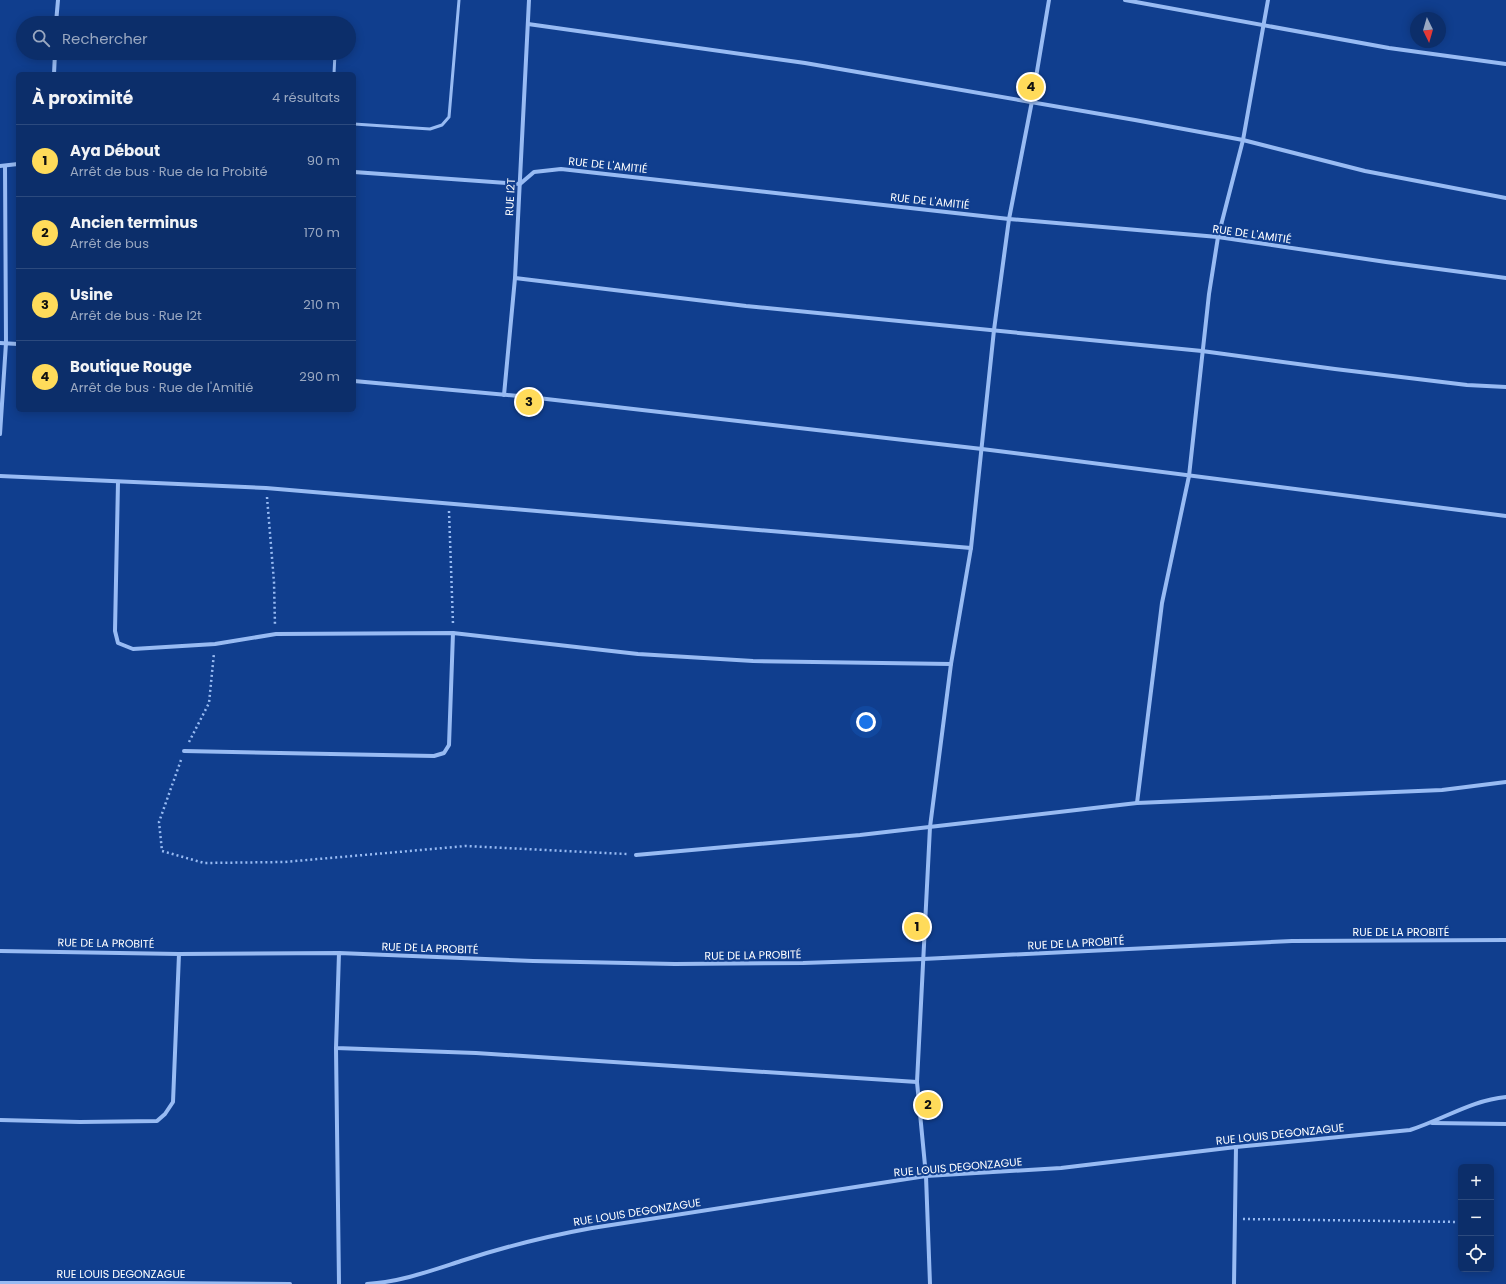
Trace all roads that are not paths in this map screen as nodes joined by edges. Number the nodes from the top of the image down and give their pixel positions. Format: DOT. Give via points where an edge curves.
graph roads {
  1 [pos="58,0"];
  2 [pos="459,0"];
  3 [pos="529,0"];
  4 [pos="1049,0"];
  5 [pos="1125,0"];
  6 [pos="1268,0"];
  7 [pos="57,16"];
  8 [pos="528,24"];
  9 [pos="1265,24"];
  10 [pos="55,60"];
  11 [pos="335,60"];
  12 [pos="1506,64"];
  13 [pos="54,72"];
  14 [pos="334,72"];
  15 [pos="1032,101"];
  16 [pos="356,124"];
  17 [pos="1242,140"];
  18 [pos="16,164"];
  19 [pos="0,166"];
  20 [pos="5,166"];
  21 [pos="356,172"];
  22 [pos="520,184"];
  23 [pos="1506,198"];
  24 [pos="1009,219"];
  25 [pos="1218,237"];
  26 [pos="515,278"];
  27 [pos="1506,278"];
  28 [pos="994,330"];
  29 [pos="0,343"];
  30 [pos="6,343"];
  31 [pos="16,344"];
  32 [pos="1202,350"];
  33 [pos="356,380"];
  34 [pos="1506,387"];
  35 [pos="504,395"];
  36 [pos="0,434"];
  37 [pos="982,449"];
  38 [pos="0,476"];
  39 [pos="1189,476"];
  40 [pos="118,482"];
  41 [pos="1506,516"];
  42 [pos="970,548"];
  43 [pos="453,633"];
  44 [pos="951,664"];
  45 [pos="184,751"];
  46 [pos="1506,782"];
  47 [pos="1137,803"];
  48 [pos="930,827"];
  49 [pos="636,855"];
  50 [pos="1506,940"];
  51 [pos="0,951"];
  52 [pos="179,954"];
  53 [pos="339,954"];
  54 [pos="923,959"];
  55 [pos="336,1048"];
  56 [pos="917,1082"];
  57 [pos="1506,1097"];
  58 [pos="0,1120"];
  59 [pos="1431,1123"];
  60 [pos="1506,1124"];
  61 [pos="1236,1147"];
  62 [pos="926,1176"];
  63 [pos="0,1284"];
  64 [pos="55,1284"];
  65 [pos="193,1284"];
  66 [pos="290,1284"];
  67 [pos="339,1284"];
  68 [pos="367,1284"];
  69 [pos="930,1284"];
  70 [pos="1234,1284"];
  1 -- 7 [label="street"];
  2 -- 16 [label="lane" via="449,117 442,125 430,129"];
  3 -- 8 [label="street, RUE I2T"];
  4 -- 15 [label="street"];
  5 -- 9 [label="street"];
  6 -- 9 [label="street"];
  8 -- 15 [label="street" via="805,63"];
  8 -- 22 [label="street, RUE I2T"];
  9 -- 12 [label="street" via="1389,48"];
  9 -- 17 [label="street"];
  10 -- 13 [label="street"];
  11 -- 14 [label="lane"];
  15 -- 17 [label="street"];
  15 -- 24 [label="street"];
  17 -- 23 [label="street" via="1365,171"];
  17 -- 25 [label="street"];
  18 -- 20 [label="street"];
  19 -- 20 [label="street"];
  20 -- 30 [label="street"];
  21 -- 22 [label="street"];
  22 -- 24 [label="street, RUE DE L'AMITIÉ" via="534,172 560,169"];
  22 -- 26 [label="street, RUE I2T"];
  24 -- 25 [label="street, RUE DE L'AMITIÉ"];
  24 -- 28 [label="street"];
  25 -- 27 [label="street, RUE DE L'AMITIÉ"];
  25 -- 32 [label="street"];
  26 -- 28 [label="street" via="746,306"];
  26 -- 35 [label="street, RUE I2T"];
  28 -- 32 [label="street"];
  28 -- 37 [label="street"];
  29 -- 30 [label="street"];
  30 -- 31 [label="street"];
  30 -- 36 [label="street"];
  32 -- 34 [label="street" via="1335,369"];
  32 -- 39 [label="street"];
  33 -- 35 [label="street"];
  35 -- 37 [label="street"];
  37 -- 39 [label="street"];
  37 -- 42 [label="street"];
  38 -- 40 [label="street"];
  39 -- 41 [label="street"];
  39 -- 47 [label="street" via="1162,603"];
  40 -- 42 [label="street" via="266,488"];
  40 -- 43 [label="street" via="114,631 118,643 133,649 215,644 276,634"];
  42 -- 44 [label="street"];
  43 -- 44 [label="street" via="646,655 753,661"];
  43 -- 45 [label="street" via="449,745 444,753 434,756"];
  44 -- 48 [label="street"];
  46 -- 47 [label="street" via="1442,790"];
  47 -- 48 [label="street"];
  48 -- 49 [label="street"];
  48 -- 54 [label="street"];
  50 -- 54 [label="street, RUE DE LA PROBITÉ" via="1292,941"];
  51 -- 52 [label="street, RUE DE LA PROBITÉ"];
  52 -- 53 [label="street, RUE DE LA PROBITÉ"];
  52 -- 58 [label="street" via="173,1102 166,1114 157,1121"];
  53 -- 54 [label="street, RUE DE LA PROBITÉ" via="675,964"];
  53 -- 55 [label="street"];
  54 -- 56 [label="street"];
  55 -- 56 [label="street" via="476,1054"];
  55 -- 67 [label="street"];
  56 -- 62 [label="street"];
  57 -- 59 [label="street, RUE LOUIS DEGONZAGUE" via="1475,1104"];
  59 -- 60 [label="street"];
  59 -- 61 [label="street, RUE LOUIS DEGONZAGUE" via="1396,1132"];
  61 -- 62 [label="street, RUE LOUIS DEGONZAGUE" via="1061,1168"];
  61 -- 70 [label="street"];
  62 -- 68 [label="street, RUE LOUIS DEGONZAGUE" via="592,1228 470,1258 428,1272"];
  62 -- 69 [label="street"];
  63 -- 64 [label="street, RUE LOUIS DEGONZAGUE"];
  64 -- 65 [label="street, RUE LOUIS DEGONZAGUE"];
  65 -- 66 [label="street, RUE LOUIS DEGONZAGUE"];
}
